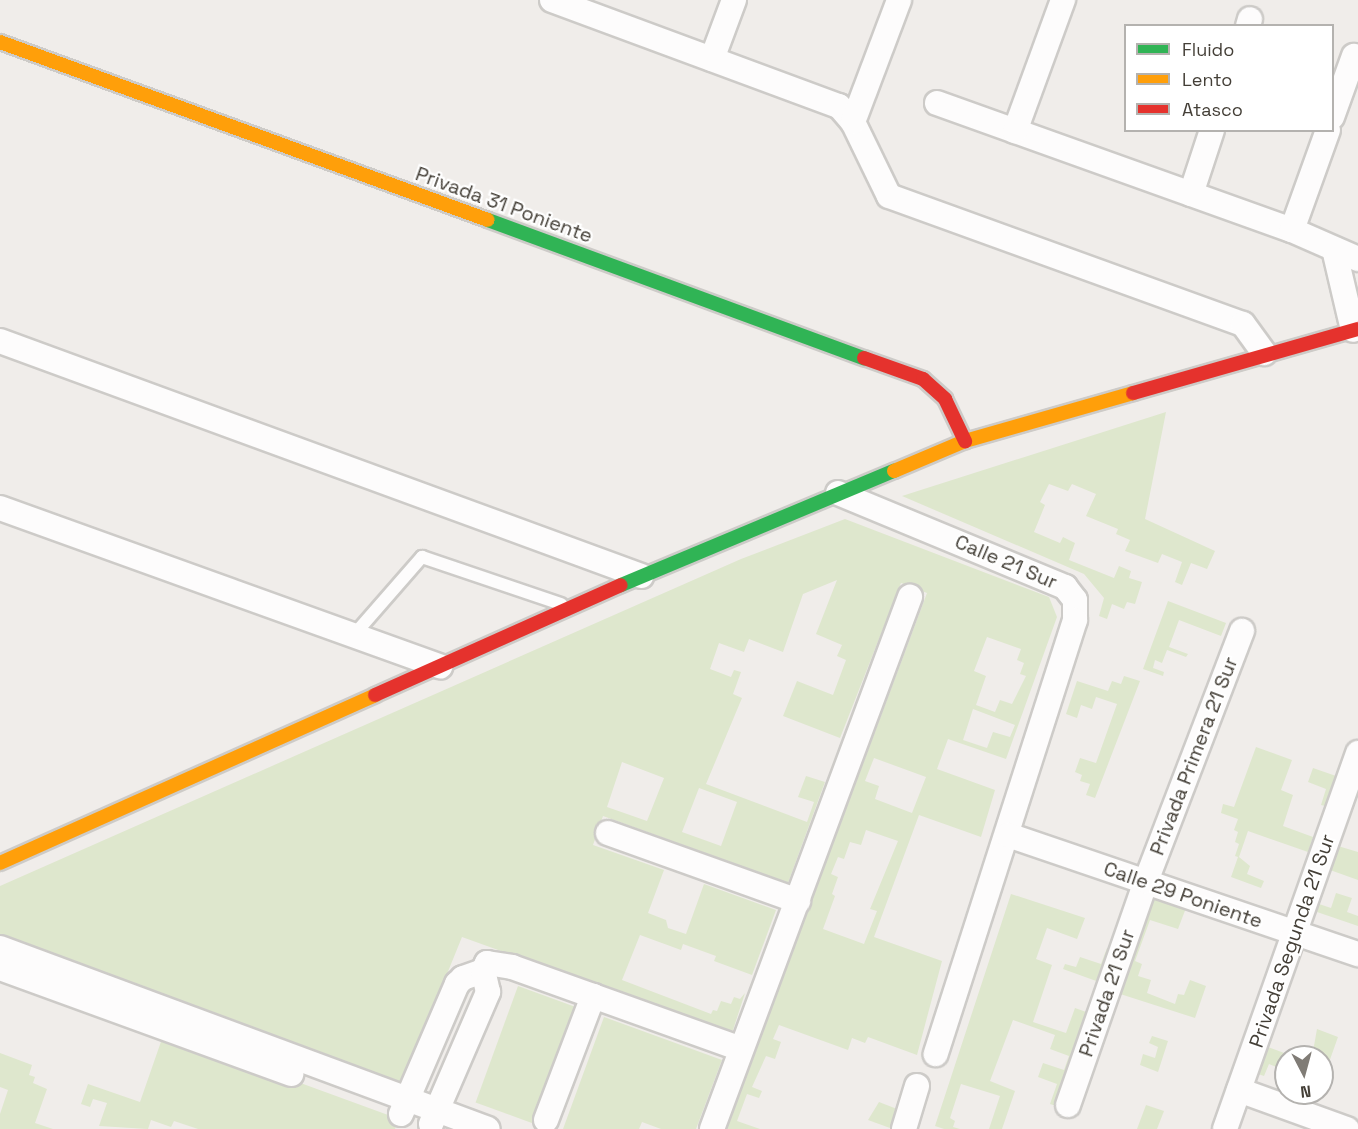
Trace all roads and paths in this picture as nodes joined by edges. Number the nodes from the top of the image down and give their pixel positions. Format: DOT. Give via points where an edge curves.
graph roads {
  1 [pos="734,0"];
  2 [pos="898,0"];
  3 [pos="1063,0"];
  4 [pos="566,2"];
  5 [pos="0,42"];
  6 [pos="1354,56"];
  7 [pos="712,59"];
  8 [pos="937,103"];
  9 [pos="1334,111"];
  10 [pos="853,122"];
  11 [pos="1015,131"];
  12 [pos="1211,132"];
  13 [pos="1327,132"];
  14 [pos="1191,194"];
  15 [pos="1292,230"];
  16 [pos="1334,249"];
  17 [pos="1358,259"];
  18 [pos="1355,329"];
  19 [pos="0,341"];
  20 [pos="1264,353"];
  21 [pos="965,441"];
  22 [pos="838,493"];
  23 [pos="0,508"];
  24 [pos="641,576"];
  25 [pos="910,597"];
  26 [pos="570,608"];
  27 [pos="1242,631"];
  28 [pos="353,636"];
  29 [pos="440,666"];
  30 [pos="1358,753"];
  31 [pos="608,833"];
  32 [pos="1008,835"];
  33 [pos="0,863"];
  34 [pos="1146,881"];
  35 [pos="798,901"];
  36 [pos="1295,934"];
  37 [pos="0,948"];
  38 [pos="1358,954"];
  39 [pos="0,968"];
  40 [pos="483,971"];
  41 [pos="593,996"];
  42 [pos="741,1049"];
  43 [pos="936,1054"];
  44 [pos="917,1086"];
  45 [pos="1239,1090"];
  46 [pos="1068,1105"];
  47 [pos="404,1107"];
  48 [pos="546,1120"];
  49 [pos="436,1122"];
  50 [pos="488,1129"];
  51 [pos="712,1129"];
  52 [pos="904,1129"];
  53 [pos="1225,1129"];
  54 [pos="1347,1129"];
  1 -- 7 [label="street"];
  2 -- 10 [label="street"];
  3 -- 11 [label="street"];
  4 -- 7 [label="street"];
  5 -- 21 [label="main road, Privada 31 Poniente" via="923,379 945,399"];
  6 -- 9 [label="street"];
  7 -- 10 [label="street" via="839,106"];
  8 -- 11 [label="street"];
  10 -- 20 [label="street" via="889,196 1243,324"];
  11 -- 14 [label="street"];
  12 -- 14 [label="street"];
  13 -- 15 [label="street"];
  14 -- 15 [label="street"];
  15 -- 16 [label="street"];
  16 -- 17 [label="street"];
  16 -- 18 [label="street"];
  18 -- 20 [label="main road"];
  19 -- 24 [label="street"];
  20 -- 21 [label="main road"];
  21 -- 22 [label="main road"];
  22 -- 24 [label="main road"];
  22 -- 32 [label="street, Calle 21 Sur" via="1065,587 1075,600 1076,620"];
  23 -- 28 [label="street"];
  24 -- 26 [label="main road"];
  25 -- 35 [label="street"];
  26 -- 28 [label="lane" via="422,557"];
  26 -- 29 [label="main road"];
  27 -- 34 [label="street, Privada Primera 21 Sur"];
  28 -- 29 [label="street"];
  29 -- 33 [label="main road" via="11,853"];
  30 -- 36 [label="street, Privada Segunda 21 Sur"];
  31 -- 35 [label="street"];
  32 -- 34 [label="street, Calle 29 Poniente"];
  32 -- 43 [label="street, Calle 21 Sur"];
  34 -- 36 [label="street, Calle 29 Poniente"];
  34 -- 46 [label="street, Privada 21 Sur"];
  35 -- 42 [label="street"];
  36 -- 38 [label="street, Calle 29 Poniente"];
  36 -- 45 [label="street, Privada Segunda 21 Sur"];
  37 -- 47 [label="street"];
  39 -- 47 [label="street"];
  40 -- 41 [label="street" via="487,963 495,962"];
  40 -- 47 [label="street" via="457,984"];
  40 -- 49 [label="street" via="488,992"];
  41 -- 42 [label="street"];
  41 -- 48 [label="street"];
  42 -- 51 [label="street"];
  44 -- 52 [label="street"];
  45 -- 53 [label="street, Privada Segunda 21 Sur"];
  45 -- 54 [label="street"];
  47 -- 49 [label="street"];
  49 -- 50 [label="street"];
}
